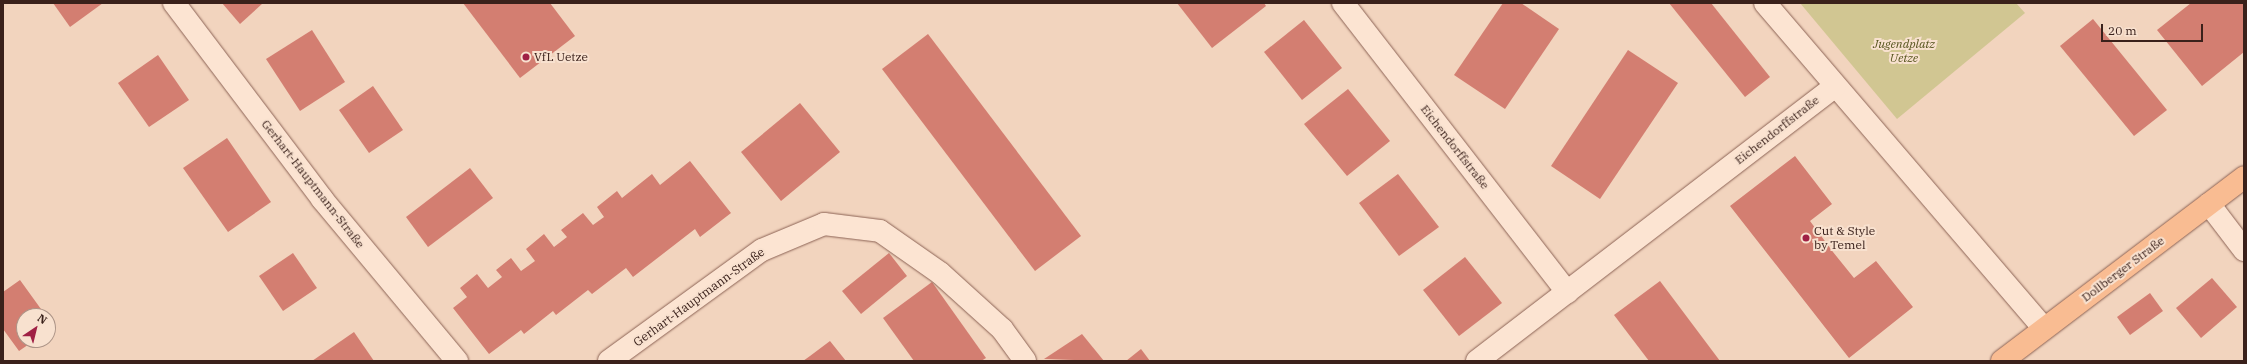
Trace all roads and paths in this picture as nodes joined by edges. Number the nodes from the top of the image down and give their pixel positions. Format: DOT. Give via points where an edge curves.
graph roads {
  1 [pos="174,3"];
  2 [pos="1343,3"];
  3 [pos="1765,3"];
  4 [pos="1836,86"];
  5 [pos="2244,177"];
  6 [pos="2209,204"];
  7 [pos="2244,250"];
  8 [pos="1567,292"];
  9 [pos="2044,328"];
  10 [pos="457,361"];
  11 [pos="608,361"];
  12 [pos="1025,361"];
  13 [pos="1477,361"];
  14 [pos="2002,361"];
  1 -- 10 [label="street, Gerhart-Hauptmann-Straße" via="322,199"];
  2 -- 8 [label="street, Eichendorffstraße"];
  3 -- 4 [label="street"];
  4 -- 8 [label="street, Eichendorffstraße"];
  4 -- 9 [label="street"];
  5 -- 6 [label="main road, Dollberger Straße"];
  6 -- 7 [label="street"];
  6 -- 9 [label="main road, Dollberger Straße"];
  8 -- 13 [label="street, Eichendorffstraße"];
  9 -- 14 [label="main road, Dollberger Straße"];
  11 -- 12 [label="street, Gerhart-Hauptmann-Straße" via="762,250 824,224 880,231 952,283 1002,329"];
}
